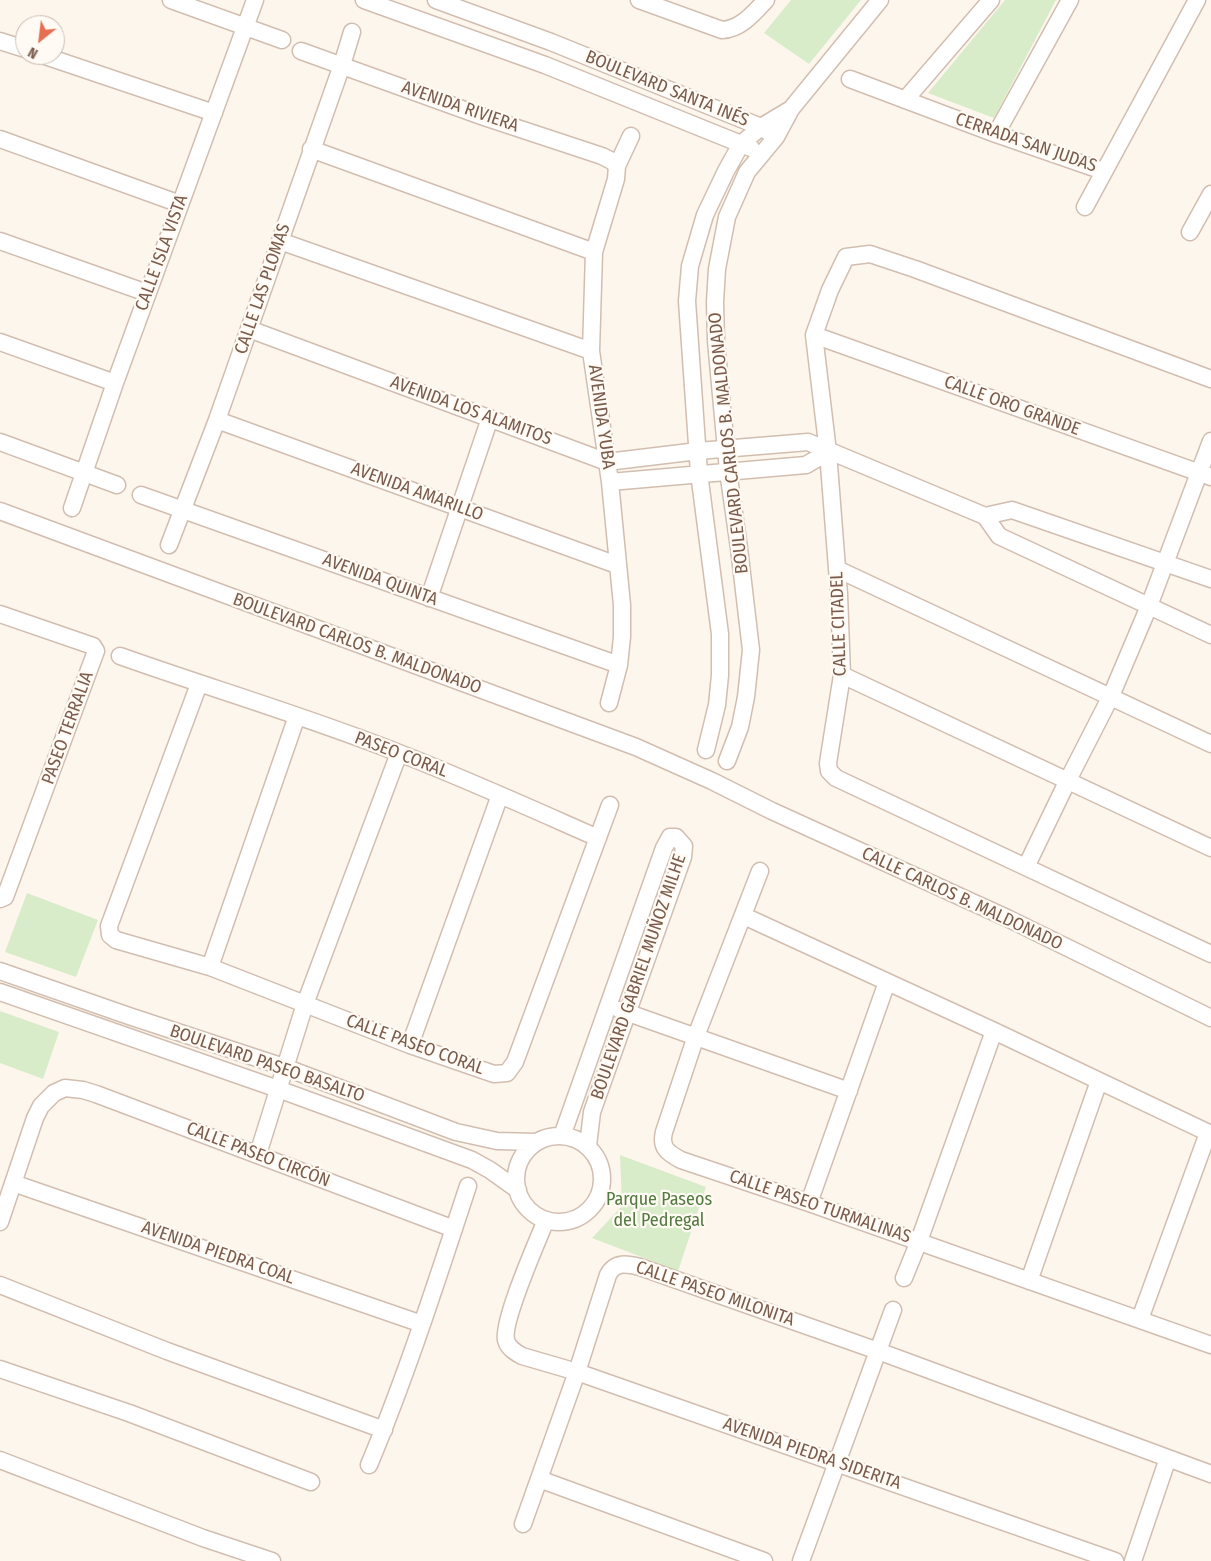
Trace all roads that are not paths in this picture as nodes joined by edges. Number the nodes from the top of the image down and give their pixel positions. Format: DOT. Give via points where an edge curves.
graph roads {
  1 [pos="171,0"];
  2 [pos="254,0"];
  3 [pos="364,0"];
  4 [pos="436,0"];
  5 [pos="639,0"];
  6 [pos="766,0"];
  7 [pos="880,0"];
  8 [pos="990,0"];
  9 [pos="1070,0"];
  10 [pos="1197,0"];
  11 [pos="245,26"];
  12 [pos="352,32"];
  13 [pos="282,40"];
  14 [pos="0,41"];
  15 [pos="15,46"];
  16 [pos="301,50"];
  17 [pos="65,63"];
  18 [pos="342,66"];
  19 [pos="850,80"];
  20 [pos="905,100"];
  21 [pos="792,109"];
  22 [pos="214,113"];
  23 [pos="761,127"];
  24 [pos="996,134"];
  25 [pos="631,136"];
  26 [pos="776,137"];
  27 [pos="0,139"];
  28 [pos="741,144"];
  29 [pos="311,149"];
  30 [pos="764,153"];
  31 [pos="617,166"];
  32 [pos="1103,171"];
  33 [pos="1211,194"];
  34 [pos="180,204"];
  35 [pos="1085,207"];
  36 [pos="1206,213"];
  37 [pos="1190,232"];
  38 [pos="0,241"];
  39 [pos="280,242"];
  40 [pos="594,252"];
  41 [pos="147,294"];
  42 [pos="249,329"];
  43 [pos="814,335"];
  44 [pos="0,342"];
  45 [pos="591,351"];
  46 [pos="1211,379"];
  47 [pos="115,383"];
  48 [pos="490,418"];
  49 [pos="216,420"];
  50 [pos="1211,441"];
  51 [pos="0,442"];
  52 [pos="726,448"];
  53 [pos="698,451"];
  54 [pos="828,452"];
  55 [pos="607,462"];
  56 [pos="728,471"];
  57 [pos="85,473"];
  58 [pos="698,473"];
  59 [pos="1205,475"];
  60 [pos="610,482"];
  61 [pos="117,486"];
  62 [pos="141,495"];
  63 [pos="72,508"];
  64 [pos="460,508"];
  65 [pos="182,510"];
  66 [pos="0,511"];
  67 [pos="985,516"];
  68 [pos="169,545"];
  69 [pos="1166,563"];
  70 [pos="617,565"];
  71 [pos="837,569"];
  72 [pos="1211,579"];
  73 [pos="429,598"];
  74 [pos="1149,606"];
  75 [pos="0,614"];
  76 [pos="1211,635"];
  77 [pos="120,656"];
  78 [pos="619,665"];
  79 [pos="842,675"];
  80 [pos="199,684"];
  81 [pos="1111,696"];
  82 [pos="610,703"];
  83 [pos="297,716"];
  84 [pos="1211,744"];
  85 [pos="706,750"];
  86 [pos="399,753"];
  87 [pos="727,761"];
  88 [pos="712,780"];
  89 [pos="1068,780"];
  90 [pos="500,794"];
  91 [pos="610,805"];
  92 [pos="598,838"];
  93 [pos="1211,848"];
  94 [pos="1026,867"];
  95 [pos="760,871"];
  96 [pos="0,899"];
  97 [pos="744,916"];
  98 [pos="1211,954"];
  99 [pos="210,967"];
  100 [pos="0,971"];
  101 [pos="887,982"];
  102 [pos="0,992"];
  103 [pos="305,1004"];
  104 [pos="607,1006"];
  105 [pos="629,1013"];
  106 [pos="1211,1018"];
  107 [pos="994,1031"];
  108 [pos="696,1036"];
  109 [pos="410,1045"];
  110 [pos="284,1067"];
  111 [pos="1099,1081"];
  112 [pos="278,1089"];
  113 [pos="849,1091"];
  114 [pos="1210,1134"];
  115 [pos="562,1136"];
  116 [pos="536,1142"];
  117 [pos="588,1146"];
  118 [pos="258,1154"];
  119 [pos="13,1183"];
  120 [pos="468,1186"];
  121 [pos="518,1190"];
  122 [pos="809,1203"];
  123 [pos="546,1220"];
  124 [pos="0,1222"];
  125 [pos="454,1229"];
  126 [pos="919,1241"];
  127 [pos="904,1278"];
  128 [pos="1029,1281"];
  129 [pos="0,1285"];
  130 [pos="893,1310"];
  131 [pos="1140,1319"];
  132 [pos="422,1324"];
  133 [pos="1211,1345"];
  134 [pos="878,1351"];
  135 [pos="0,1369"];
  136 [pos="577,1372"];
  137 [pos="384,1430"];
  138 [pos="1168,1458"];
  139 [pos="0,1460"];
  140 [pos="836,1462"];
  141 [pos="369,1466"];
  142 [pos="1211,1474"];
  143 [pos="539,1479"];
  144 [pos="311,1482"];
  145 [pos="523,1524"];
  146 [pos="272,1561"];
  147 [pos="764,1561"];
  148 [pos="801,1561"];
  149 [pos="1115,1561"];
  150 [pos="1133,1561"];
  1 -- 11 [label="street"];
  2 -- 11 [label="street, CALLE ISLA VISTA"];
  3 -- 28 [label="street, BOULEVARD SANTA INÉS" via="545,65"];
  4 -- 23 [label="street, BOULEVARD SANTA INÉS" via="552,42"];
  5 -- 6 [label="street" via="722,30 729,30 750,17"];
  7 -- 21 [label="street, BOULEVARD SANTA INÉS"];
  8 -- 20 [label="street"];
  9 -- 24 [label="street"];
  10 -- 32 [label="street, CERRADA SAN JUDAS"];
  11 -- 13 [label="street"];
  11 -- 22 [label="street, CALLE ISLA VISTA"];
  12 -- 18 [label="street, CALLE LAS PLOMAS"];
  14 -- 15 [label="street"];
  16 -- 18 [label="street, AVENIDA RIVIERA"];
  17 -- 22 [label="street"];
  18 -- 29 [label="street, CALLE LAS PLOMAS"];
  18 -- 31 [label="street, AVENIDA RIVIERA" via="602,156"];
  19 -- 20 [label="street, CERRADA SAN JUDAS"];
  20 -- 24 [label="street, CERRADA SAN JUDAS"];
  21 -- 23 [label="street, BOULEVARD SANTA INÉS"];
  21 -- 26 [label="street, BOULEVARD CARLOS B. MALDONADO"];
  22 -- 34 [label="street, CALLE ISLA VISTA"];
  23 -- 26 [label="street"];
  23 -- 28 [label="street, BOULEVARD CARLOS B. MALDONADO"];
  24 -- 32 [label="street, CERRADA SAN JUDAS"];
  25 -- 31 [label="street, AVENIDA YUBA"];
  26 -- 30 [label="street, BOULEVARD CARLOS B. MALDONADO"];
  27 -- 34 [label="street"];
  28 -- 30 [label="street, BOULEVARD SANTA INÉS"];
  28 -- 53 [label="street, BOULEVARD CARLOS B. MALDONADO" via="705,215 690,266 687,301"];
  29 -- 39 [label="street, CALLE LAS PLOMAS"];
  29 -- 40 [label="street"];
  30 -- 52 [label="street, BOULEVARD CARLOS B. MALDONADO" via="747,172 727,217 717,269 716,341"];
  31 -- 40 [label="street, AVENIDA YUBA"];
  32 -- 35 [label="street"];
  33 -- 36 [label="street"];
  34 -- 41 [label="street, CALLE ISLA VISTA"];
  36 -- 37 [label="street"];
  38 -- 41 [label="street"];
  39 -- 42 [label="street, CALLE LAS PLOMAS"];
  39 -- 45 [label="street"];
  40 -- 45 [label="street, AVENIDA YUBA"];
  41 -- 47 [label="street, CALLE ISLA VISTA"];
  42 -- 48 [label="street, AVENIDA LOS ALAMITOS"];
  42 -- 49 [label="street, CALLE LAS PLOMAS"];
  43 -- 46 [label="street, CALLE CITADEL" via="846,257 870,254"];
  43 -- 54 [label="street, CALLE CITADEL"];
  43 -- 59 [label="street, CALLE ORO GRANDE"];
  44 -- 47 [label="street"];
  45 -- 55 [label="street, AVENIDA YUBA"];
  47 -- 57 [label="street, CALLE ISLA VISTA"];
  48 -- 55 [label="street, AVENIDA LOS ALAMITOS"];
  48 -- 64 [label="street"];
  49 -- 64 [label="street, AVENIDA AMARILLO"];
  49 -- 65 [label="street, CALLE LAS PLOMAS"];
  50 -- 59 [label="street"];
  51 -- 57 [label="street"];
  52 -- 53 [label="street, AVENIDA LOS ALAMITOS"];
  52 -- 54 [label="street, AVENIDA LOS ALAMITOS" via="808,442"];
  52 -- 56 [label="street, BOULEVARD CARLOS B. MALDONADO"];
  53 -- 55 [label="street, AVENIDA LOS ALAMITOS"];
  53 -- 58 [label="street, BOULEVARD CARLOS B. MALDONADO"];
  54 -- 56 [label="street" via="806,465"];
  54 -- 67 [label="street, AVENIDA LOS ALAMITOS"];
  54 -- 71 [label="street, CALLE CITADEL"];
  55 -- 60 [label="street, AVENIDA YUBA"];
  56 -- 58 [label="street"];
  56 -- 87 [label="street, BOULEVARD CARLOS B. MALDONADO" via="740,548 750,650 740,727"];
  57 -- 61 [label="street"];
  57 -- 63 [label="street, CALLE ISLA VISTA"];
  58 -- 60 [label="street"];
  58 -- 85 [label="street, BOULEVARD CARLOS B. MALDONADO" via="720,634 717,705"];
  59 -- 69 [label="street"];
  60 -- 70 [label="street, AVENIDA YUBA"];
  62 -- 65 [label="street, AVENIDA QUINTA"];
  64 -- 70 [label="street, AVENIDA AMARILLO"];
  64 -- 73 [label="street"];
  65 -- 68 [label="street, CALLE LAS PLOMAS"];
  65 -- 73 [label="street, AVENIDA QUINTA"];
  66 -- 88 [label="street, BOULEVARD CARLOS B. MALDONADO" via="636,747"];
  67 -- 69 [label="street" via="1012,510"];
  67 -- 74 [label="street" via="999,536"];
  69 -- 72 [label="street"];
  69 -- 74 [label="street"];
  70 -- 78 [label="street, AVENIDA YUBA" via="622,621"];
  71 -- 79 [label="street, CALLE CITADEL"];
  71 -- 81 [label="street"];
  73 -- 78 [label="street, AVENIDA QUINTA"];
  74 -- 76 [label="street"];
  74 -- 81 [label="street"];
  75 -- 96 [label="street, PASEO TERRALIA" via="93,646 96,651 5,897"];
  77 -- 80 [label="street, PASEO CORAL"];
  78 -- 82 [label="street, AVENIDA YUBA"];
  79 -- 89 [label="street"];
  79 -- 94 [label="street, CALLE CITADEL" via="829,771 836,778"];
  80 -- 83 [label="street, PASEO CORAL"];
  80 -- 99 [label="street, CALLE PASEO CORAL" via="109,926 110,935 116,940"];
  81 -- 84 [label="street"];
  81 -- 89 [label="street"];
  83 -- 86 [label="street, PASEO CORAL"];
  83 -- 99 [label="street"];
  86 -- 90 [label="street, PASEO CORAL"];
  86 -- 103 [label="street"];
  88 -- 106 [label="street, CALLE CARLOS B. MALDONADO" via="772,811 1008,918"];
  89 -- 93 [label="street"];
  89 -- 94 [label="street"];
  90 -- 92 [label="street, PASEO CORAL"];
  90 -- 109 [label="street"];
  91 -- 92 [label="street, CALLE PASEO CORAL"];
  92 -- 109 [label="street, CALLE PASEO CORAL" via="510,1071 494,1074"];
  94 -- 98 [label="street"];
  95 -- 97 [label="street, CALLE PASEO TURMALINAS"];
  97 -- 101 [label="street"];
  97 -- 108 [label="street, CALLE PASEO TURMALINAS"];
  99 -- 103 [label="street, CALLE PASEO CORAL"];
  100 -- 110 [label="street, BOULEVARD PASEO BASALTO"];
  101 -- 107 [label="street"];
  101 -- 113 [label="street"];
  102 -- 112 [label="street, BOULEVARD PASEO BASALTO"];
  103 -- 109 [label="street, CALLE PASEO CORAL"];
  103 -- 110 [label="street"];
  104 -- 105 [label="street"];
  104 -- 105 [label="street, BOULEVARD GABRIEL MUÑOZ MILHE" via="664,848 670,837 676,837 684,846 683,857"];
  104 -- 115 [label="street, BOULEVARD GABRIEL MUÑOZ MILHE"];
  105 -- 108 [label="street"];
  105 -- 117 [label="street, BOULEVARD GABRIEL MUÑOZ MILHE" via="592,1112"];
  107 -- 111 [label="street"];
  107 -- 126 [label="street"];
  108 -- 113 [label="street"];
  108 -- 122 [label="street, CALLE PASEO TURMALINAS" via="664,1132 662,1140 666,1150 681,1160"];
  110 -- 112 [label="street"];
  110 -- 116 [label="street, BOULEVARD PASEO BASALTO" via="456,1132 497,1141"];
  111 -- 114 [label="street"];
  111 -- 128 [label="street"];
  112 -- 118 [label="street"];
  112 -- 121 [label="street, BOULEVARD PASEO BASALTO" via="472,1160"];
  113 -- 122 [label="street"];
  114 -- 131 [label="street"];
  115 -- 116 [label="street"];
  115 -- 117 [label="street"];
  116 -- 121 [label="street" via="519,1163 516,1176"];
  117 -- 123 [label="street" via="602,1172 597,1200 588,1212 575,1219 561,1222"];
  118 -- 119 [label="street, CALLE PASEO CIRCÓN" via="96,1094 60,1090 41,1106"];
  118 -- 125 [label="street, CALLE PASEO CIRCÓN"];
  119 -- 124 [label="street"];
  119 -- 132 [label="street, AVENIDA PIEDRA COAL"];
  120 -- 125 [label="street"];
  121 -- 123 [label="street" via="524,1203"];
  122 -- 126 [label="street, CALLE PASEO TURMALINAS"];
  123 -- 136 [label="street, AVENIDA PIEDRA SIDERITA" via="510,1313 506,1337 509,1346 522,1356"];
  125 -- 132 [label="street"];
  126 -- 127 [label="street"];
  126 -- 128 [label="street, CALLE PASEO TURMALINAS"];
  128 -- 131 [label="street, CALLE PASEO TURMALINAS"];
  129 -- 137 [label="street" via="167,1351"];
  130 -- 134 [label="street"];
  131 -- 133 [label="street, CALLE PASEO TURMALINAS"];
  132 -- 137 [label="street"];
  134 -- 136 [label="street, CALLE PASEO MILONITA" via="624,1264 616,1266 608,1275"];
  134 -- 138 [label="street, CALLE PASEO MILONITA"];
  134 -- 140 [label="street"];
  135 -- 144 [label="street"];
  136 -- 140 [label="street, AVENIDA PIEDRA SIDERITA"];
  136 -- 143 [label="street, CALLE PASEO MILONITA"];
  137 -- 141 [label="street"];
  138 -- 142 [label="street, CALLE PASEO MILONITA"];
  138 -- 150 [label="street"];
  139 -- 146 [label="street"];
  140 -- 148 [label="street"];
  140 -- 149 [label="street, AVENIDA PIEDRA SIDERITA"];
  143 -- 145 [label="street, CALLE PASEO MILONITA"];
  143 -- 147 [label="street"];
}
